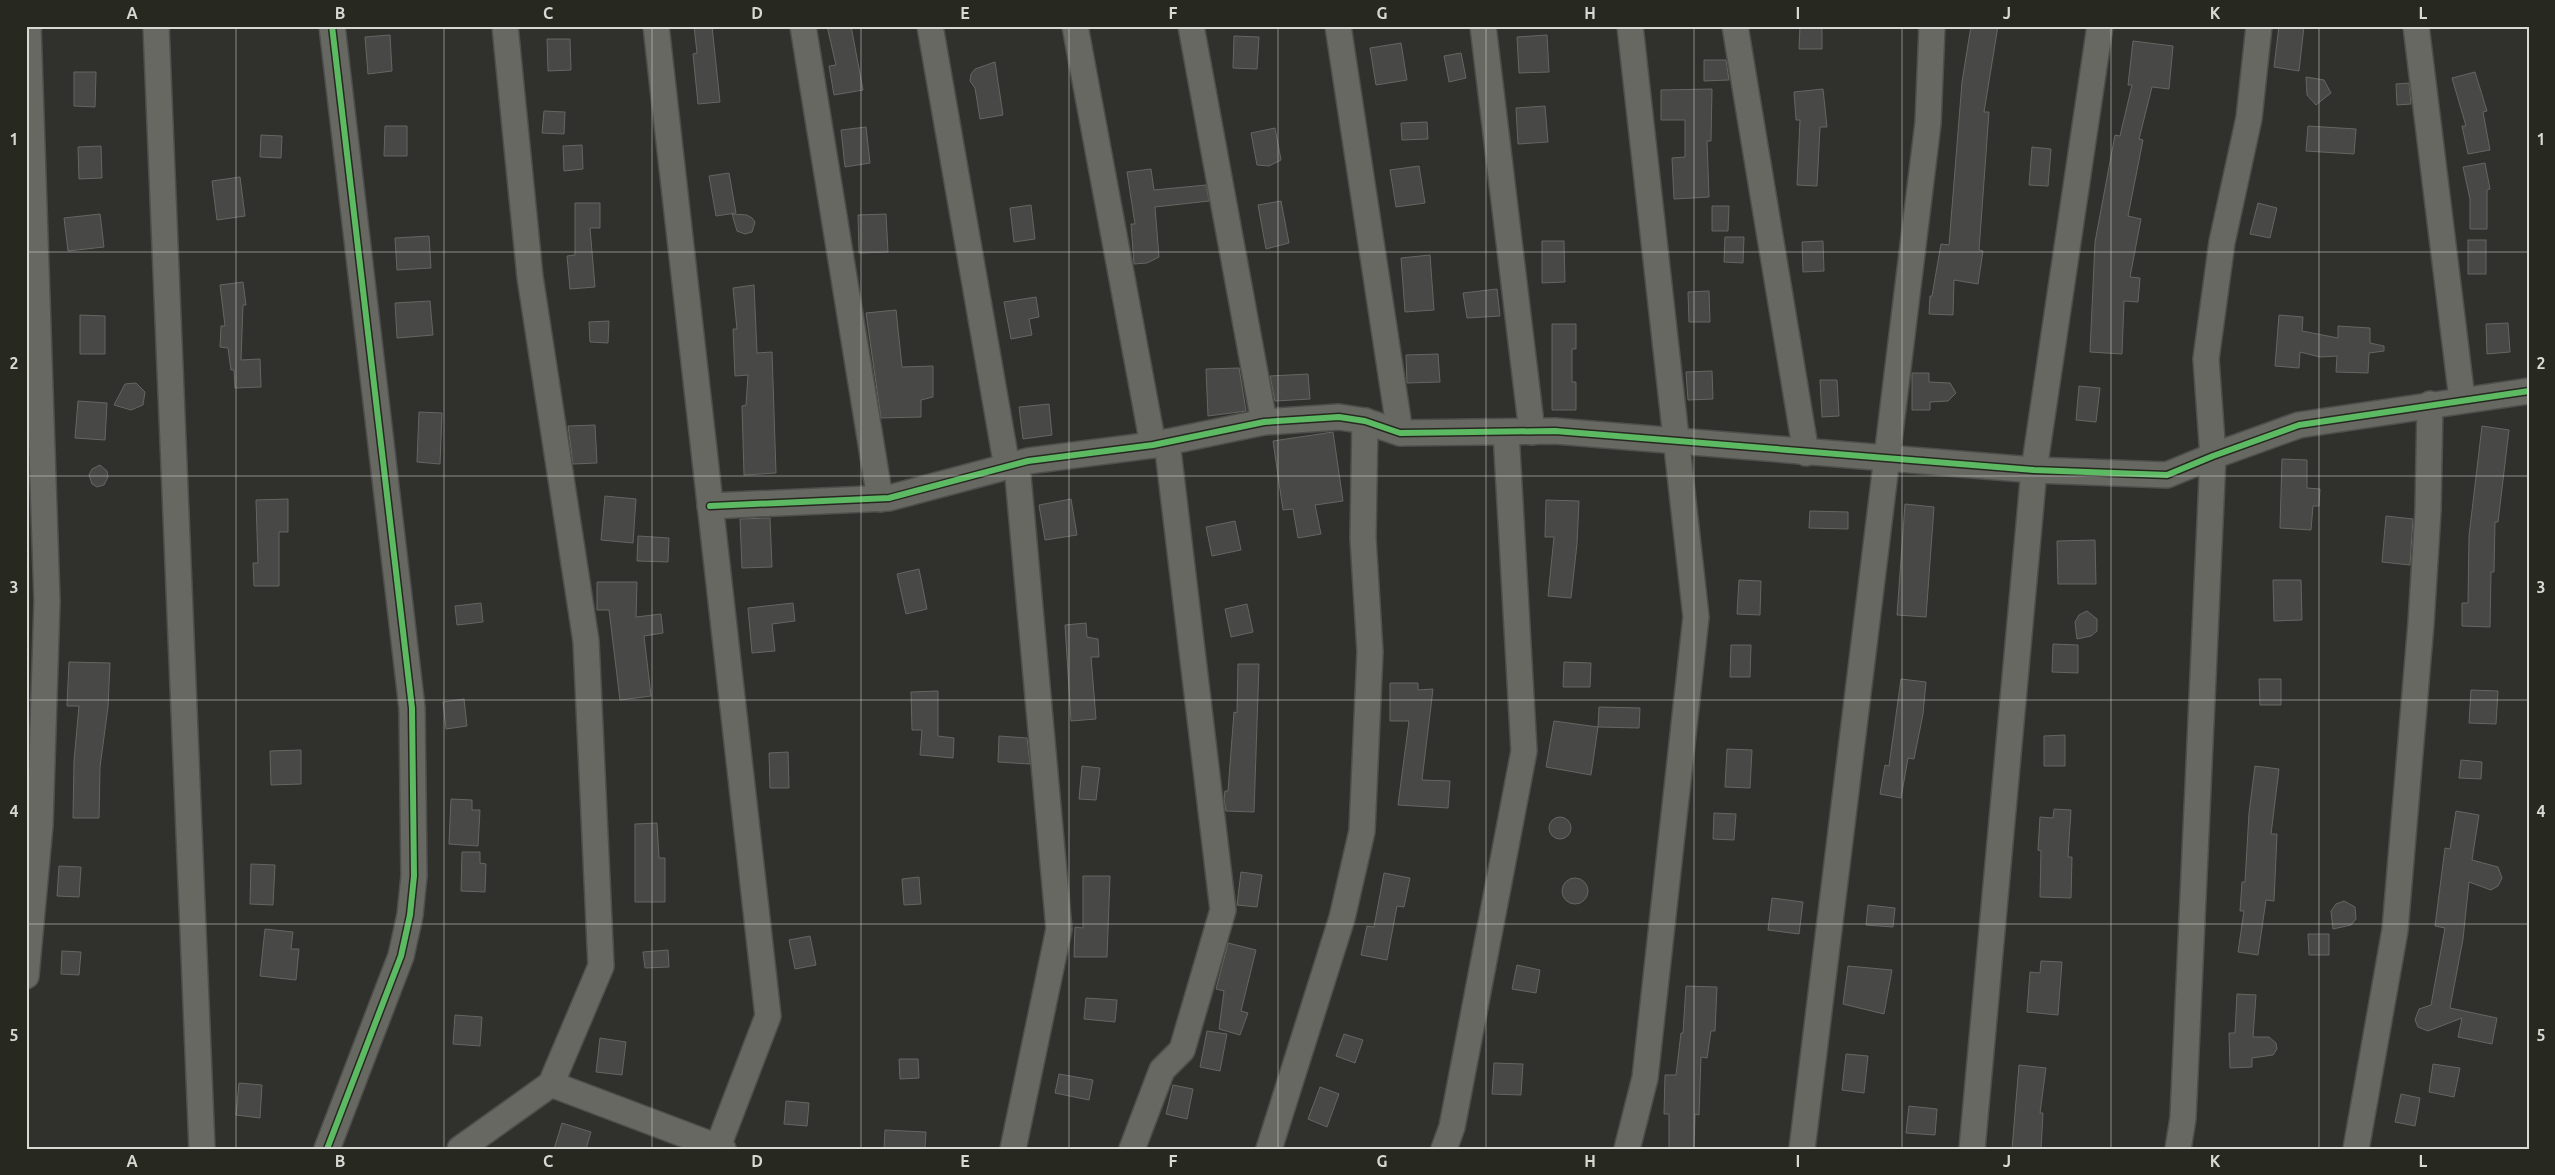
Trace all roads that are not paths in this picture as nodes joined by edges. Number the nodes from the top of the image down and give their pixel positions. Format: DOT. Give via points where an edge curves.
graph roads {
  1 [pos="28,26"];
  2 [pos="156,26"];
  3 [pos="332,26"];
  4 [pos="505,26"];
  5 [pos="656,26"];
  6 [pos="803,26"];
  7 [pos="930,26"];
  8 [pos="1074,26"];
  9 [pos="1191,26"];
  10 [pos="1338,26"];
  11 [pos="1483,26"];
  12 [pos="1630,26"];
  13 [pos="1736,26"];
  14 [pos="1932,26"];
  15 [pos="2100,26"];
  16 [pos="2258,26"];
  17 [pos="2416,26"];
  18 [pos="2529,390"];
  19 [pos="2462,399"];
  20 [pos="2430,404"];
  21 [pos="1365,421"];
  22 [pos="1264,422"];
  23 [pos="1506,432"];
  24 [pos="1532,432"];
  25 [pos="1400,433"];
  26 [pos="1676,441"];
  27 [pos="1160,444"];
  28 [pos="1806,453"];
  29 [pos="2213,456"];
  30 [pos="1886,458"];
  31 [pos="1012,466"];
  32 [pos="2034,470"];
  33 [pos="880,499"];
  34 [pos="710,506"];
  35 [pos="26,976"];
  36 [pos="551,1084"];
  37 [pos="719,1148"];
  38 [pos="202,1149"];
  39 [pos="327,1149"];
  40 [pos="460,1149"];
  41 [pos="1013,1149"];
  42 [pos="1132,1149"];
  43 [pos="1269,1149"];
  44 [pos="1444,1149"];
  45 [pos="1627,1149"];
  46 [pos="1802,1149"];
  47 [pos="1972,1149"];
  48 [pos="2178,1149"];
  49 [pos="2356,1149"];
  1 -- 35 [label="street" via="47,601 40,825"];
  2 -- 38 [label="street"];
  3 -- 39 [label="street" via="412,708 414,876 401,956"];
  4 -- 36 [label="street" via="530,277 586,641 601,966"];
  5 -- 34 [label="street"];
  6 -- 33 [label="street"];
  7 -- 31 [label="street"];
  8 -- 27 [label="street"];
  9 -- 22 [label="street"];
  10 -- 25 [label="street"];
  11 -- 24 [label="street"];
  12 -- 26 [label="street"];
  13 -- 28 [label="street"];
  14 -- 30 [label="street" via="1928,123"];
  15 -- 32 [label="street"];
  16 -- 29 [label="street" via="2249,118 2222,242 2206,359"];
  17 -- 19 [label="street"];
  18 -- 19 [label="street"];
  19 -- 20 [label="street"];
  20 -- 29 [label="street" via="2299,425"];
  20 -- 49 [label="street" via="2428,511 2395,930"];
  21 -- 22 [label="street" via="1339,417"];
  21 -- 25 [label="street"];
  21 -- 43 [label="street" via="1363,538 1370,652 1362,831 1342,918"];
  22 -- 27 [label="street"];
  23 -- 24 [label="street"];
  23 -- 25 [label="street"];
  23 -- 44 [label="street" via="1524,751 1452,1127"];
  24 -- 26 [label="street"];
  26 -- 28 [label="street"];
  26 -- 45 [label="street" via="1696,617 1645,1078"];
  27 -- 31 [label="street"];
  27 -- 42 [label="street" via="1223,910 1182,1050 1162,1070"];
  28 -- 30 [label="street"];
  29 -- 32 [label="street" via="2168,475"];
  29 -- 48 [label="street" via="2183,1118"];
  30 -- 32 [label="street"];
  30 -- 46 [label="street"];
  31 -- 33 [label="street"];
  31 -- 41 [label="street" via="1059,929"];
  32 -- 47 [label="street"];
  33 -- 34 [label="street"];
  34 -- 37 [label="street" via="768,1016"];
  36 -- 37 [label="street"];
  36 -- 40 [label="street"];
}
